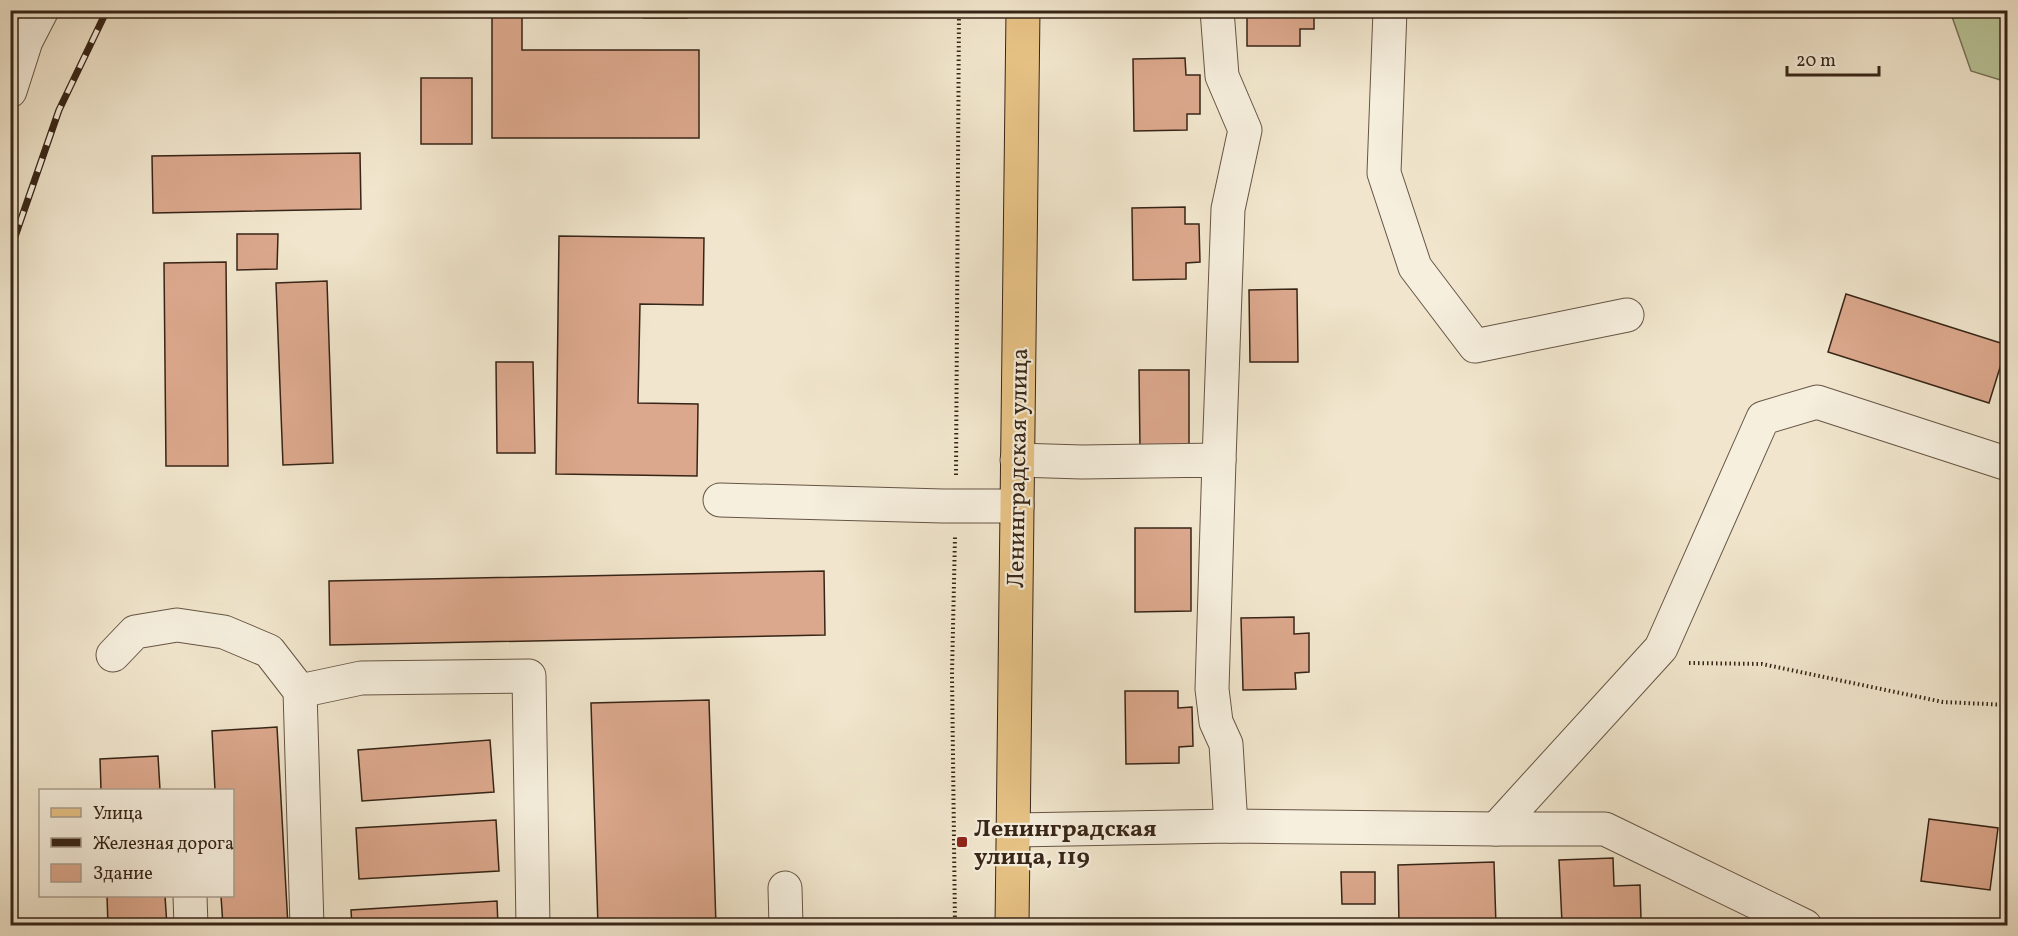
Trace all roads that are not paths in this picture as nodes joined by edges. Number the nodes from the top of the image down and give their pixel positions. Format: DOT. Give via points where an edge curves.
graph roads {
  1 [pos="42,10"];
  2 [pos="1023,10"];
  3 [pos="1217,10"];
  4 [pos="1390,10"];
  5 [pos="18,34"];
  6 [pos="10,91"];
  7 [pos="1627,315"];
  8 [pos="1017,460"];
  9 [pos="1219,460"];
  10 [pos="2007,464"];
  11 [pos="720,500"];
  12 [pos="1017,506"];
  13 [pos="113,655"];
  14 [pos="300,691"];
  15 [pos="1231,826"];
  16 [pos="1496,829"];
  17 [pos="1013,830"];
  18 [pos="785,888"];
  19 [pos="190,897"];
  20 [pos="191,926"];
  21 [pos="307,926"];
  22 [pos="533,926"];
  23 [pos="786,926"];
  24 [pos="1012,926"];
  25 [pos="1805,926"];
  1 -- 5 [label="street"];
  2 -- 8 [label="main road, Ленинградская улица"];
  3 -- 9 [label="street" via="1222,75 1245,130 1228,209"];
  4 -- 7 [label="street" via="1384,173 1415,267 1476,346"];
  5 -- 6 [label="street"];
  8 -- 9 [label="street"];
  8 -- 12 [label="main road, Ленинградская улица"];
  9 -- 15 [label="street" via="1212,689 1216,722 1226,744"];
  10 -- 16 [label="street" via="1817,402 1763,418 1661,648"];
  11 -- 12 [label="street"];
  12 -- 17 [label="main road, Ленинградская улица"];
  13 -- 14 [label="street" via="135,632 177,625 224,632 269,651"];
  14 -- 21 [label="street"];
  14 -- 22 [label="street" via="361,678 529,676"];
  15 -- 16 [label="street"];
  15 -- 17 [label="street"];
  16 -- 25 [label="street" via="1605,829"];
  17 -- 24 [label="main road, Ленинградская улица"];
  18 -- 23 [label="street"];
  19 -- 20 [label="street"];
}
